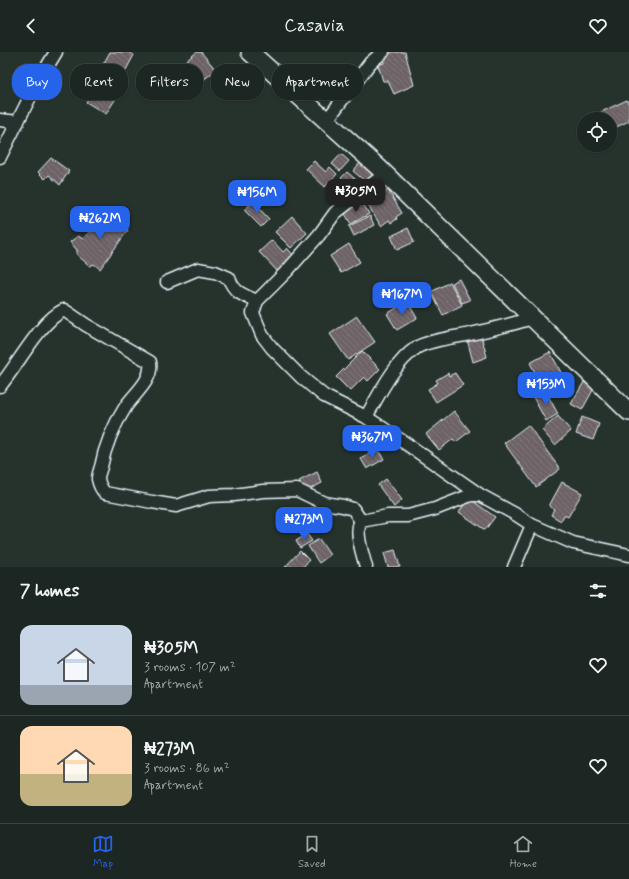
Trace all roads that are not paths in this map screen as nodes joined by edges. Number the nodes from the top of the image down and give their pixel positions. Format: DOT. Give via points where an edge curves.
graph roads {
  1 [pos="56,52"];
  2 [pos="250,52"];
  3 [pos="383,52"];
  4 [pos="0,120"];
  5 [pos="327,120"];
  6 [pos="18,122"];
  7 [pos="0,157"];
  8 [pos="385,174"];
  9 [pos="167,282"];
  10 [pos="256,301"];
  11 [pos="532,318"];
  12 [pos="0,386"];
  13 [pos="629,412"];
  14 [pos="366,417"];
  15 [pos="480,494"];
  16 [pos="361,521"];
  17 [pos="532,525"];
  18 [pos="629,555"];
  19 [pos="366,567"];
  20 [pos="514,567"];
  1 -- 6 [label="street"];
  2 -- 5 [label="main road"];
  3 -- 5 [label="street" via="370,63"];
  4 -- 6 [label="street"];
  5 -- 8 [label="main road"];
  6 -- 7 [label="street"];
  8 -- 10 [label="street" via="335,213 287,271"];
  8 -- 11 [label="main road"];
  9 -- 10 [label="street" via="198,269 215,272 229,278 232,287 240,294"];
  10 -- 14 [label="street" via="253,313 262,335 272,348 324,396"];
  11 -- 13 [label="main road"];
  11 -- 14 [label="street" via="440,339 417,347 385,383"];
  12 -- 16 [label="street" via="56,313 64,310 150,362 147,380 126,406 102,457 98,479 105,492 176,506 209,496 297,490 324,504 353,509"];
  14 -- 15 [label="street"];
  15 -- 16 [label="street" via="408,516 388,516"];
  15 -- 17 [label="street"];
  16 -- 19 [label="street" via="358,534"];
  17 -- 18 [label="street" via="573,543"];
  17 -- 20 [label="street"];
}
